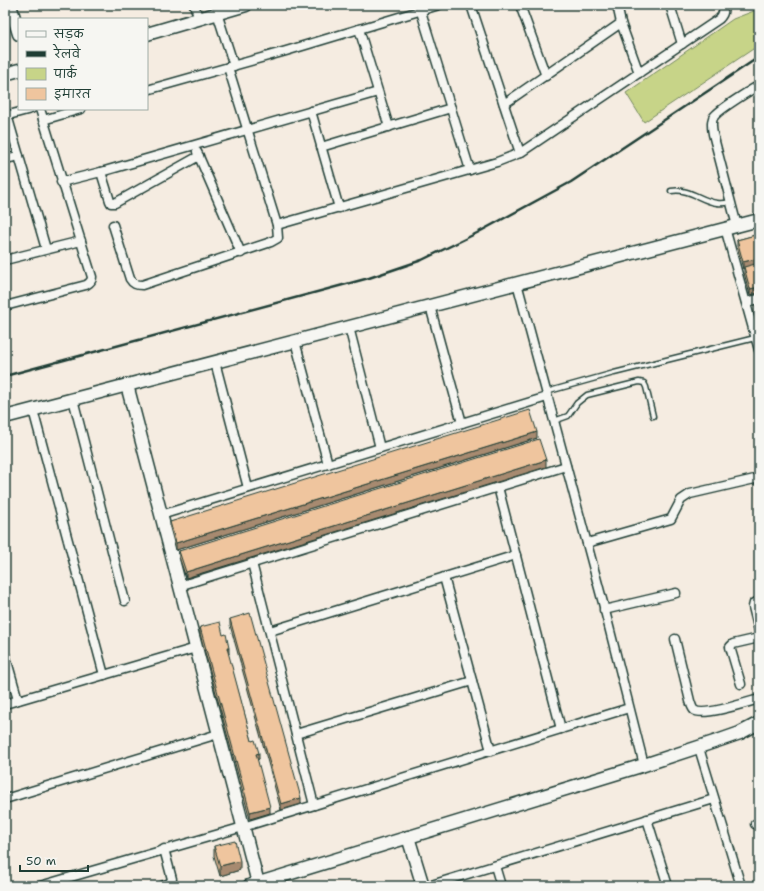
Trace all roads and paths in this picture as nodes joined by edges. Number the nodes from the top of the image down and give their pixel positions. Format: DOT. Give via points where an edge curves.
graph roads {
  1 [pos="11,5"];
  2 [pos="194,5"];
  3 [pos="439,5"];
  4 [pos="471,5"];
  5 [pos="520,5"];
  6 [pos="616,5"];
  7 [pos="670,5"];
  8 [pos="722,5"];
  9 [pos="241,6"];
  10 [pos="5,7"];
  11 [pos="420,8"];
  12 [pos="217,13"];
  13 [pos="199,18"];
  14 [pos="621,23"];
  15 [pos="359,29"];
  16 [pos="18,30"];
  17 [pos="148,34"];
  18 [pos="682,44"];
  19 [pos="231,66"];
  20 [pos="18,70"];
  21 [pos="639,73"];
  22 [pos="5,74"];
  23 [pos="546,76"];
  24 [pos="759,85"];
  25 [pos="148,90"];
  26 [pos="378,92"];
  27 [pos="504,104"];
  28 [pos="451,108"];
  29 [pos="27,110"];
  30 [pos="40,110"];
  31 [pos="78,110"];
  32 [pos="311,111"];
  33 [pos="6,116"];
  34 [pos="43,120"];
  35 [pos="389,127"];
  36 [pos="247,130"];
  37 [pos="194,145"];
  38 [pos="321,147"];
  39 [pos="520,153"];
  40 [pos="19,156"];
  41 [pos="199,156"];
  42 [pos="5,159"];
  43 [pos="470,170"];
  44 [pos="101,172"];
  45 [pos="61,182"];
  46 [pos="671,191"];
  47 [pos="731,202"];
  48 [pos="339,208"];
  49 [pos="759,220"];
  50 [pos="277,225"];
  51 [pos="113,226"];
  52 [pos="731,227"];
  53 [pos="81,241"];
  54 [pos="46,249"];
  55 [pos="242,252"];
  56 [pos="5,260"];
  57 [pos="517,283"];
  58 [pos="759,298"];
  59 [pos="746,302"];
  60 [pos="5,306"];
  61 [pos="430,306"];
  62 [pos="349,327"];
  63 [pos="756,338"];
  64 [pos="295,341"];
  65 [pos="759,350"];
  66 [pos="215,362"];
  67 [pos="127,385"];
  68 [pos="547,394"];
  69 [pos="73,399"];
  70 [pos="33,410"];
  71 [pos="653,416"];
  72 [pos="5,417"];
  73 [pos="554,421"];
  74 [pos="462,423"];
  75 [pos="380,448"];
  76 [pos="328,464"];
  77 [pos="566,466"];
  78 [pos="759,478"];
  79 [pos="498,487"];
  80 [pos="248,488"];
  81 [pos="161,515"];
  82 [pos="586,543"];
  83 [pos="516,555"];
  84 [pos="252,563"];
  85 [pos="444,577"];
  86 [pos="180,586"];
  87 [pos="676,593"];
  88 [pos="125,601"];
  89 [pos="759,602"];
  90 [pos="604,610"];
  91 [pos="270,630"];
  92 [pos="759,631"];
  93 [pos="759,638"];
  94 [pos="675,639"];
  95 [pos="196,648"];
  96 [pos="5,654"];
  97 [pos="104,675"];
  98 [pos="472,681"];
  99 [pos="741,684"];
  100 [pos="759,699"];
  101 [pos="18,700"];
  102 [pos="5,704"];
  103 [pos="629,708"];
  104 [pos="759,723"];
  105 [pos="561,729"];
  106 [pos="218,734"];
  107 [pos="296,734"];
  108 [pos="699,748"];
  109 [pos="491,751"];
  110 [pos="644,765"];
  111 [pos="5,799"];
  112 [pos="714,799"];
  113 [pos="314,805"];
  114 [pos="647,819"];
  115 [pos="243,827"];
  116 [pos="408,837"];
  117 [pos="164,849"];
  118 [pos="495,866"];
  119 [pos="253,885"];
  120 [pos="40,886"];
  121 [pos="162,886"];
  122 [pos="423,886"];
  123 [pos="428,886"];
  124 [pos="501,886"];
  125 [pos="668,886"];
  126 [pos="741,886"];
  1 -- 10 [label="street"];
  1 -- 16 [label="street"];
  2 -- 13 [label="street"];
  3 -- 11 [label="street"];
  4 -- 27 [label="street"];
  5 -- 23 [label="street"];
  6 -- 14 [label="street"];
  7 -- 18 [label="street"];
  8 -- 18 [label="street" via="723,16"];
  9 -- 12 [label="street"];
  11 -- 15 [label="street"];
  11 -- 28 [label="street"];
  12 -- 13 [label="street"];
  12 -- 19 [label="street"];
  13 -- 17 [label="street"];
  14 -- 21 [label="street"];
  14 -- 23 [label="street"];
  15 -- 19 [label="street"];
  15 -- 26 [label="street"];
  18 -- 21 [label="street"];
  19 -- 25 [label="street"];
  19 -- 36 [label="street"];
  20 -- 22 [label="street"];
  21 -- 39 [label="street"];
  23 -- 27 [label="street"];
  24 -- 47 [label="street" via="719,111 712,124 712,134"];
  26 -- 32 [label="street"];
  26 -- 35 [label="street"];
  27 -- 39 [label="street"];
  28 -- 35 [label="street"];
  28 -- 43 [label="street"];
  29 -- 33 [label="street"];
  30 -- 34 [label="street"];
  31 -- 34 [label="street"];
  32 -- 36 [label="street"];
  32 -- 38 [label="street"];
  33 -- 40 [label="street"];
  34 -- 45 [label="street"];
  35 -- 38 [label="street"];
  36 -- 37 [label="street"];
  36 -- 50 [label="street"];
  37 -- 41 [label="street"];
  37 -- 44 [label="street"];
  38 -- 48 [label="street"];
  39 -- 43 [label="street"];
  40 -- 42 [label="street"];
  40 -- 54 [label="street"];
  41 -- 44 [label="street" via="115,203 110,201"];
  41 -- 55 [label="street"];
  43 -- 48 [label="street"];
  44 -- 45 [label="street"];
  45 -- 53 [label="street"];
  46 -- 47 [label="lane" via="691,192 718,204"];
  47 -- 52 [label="street"];
  48 -- 50 [label="street"];
  49 -- 52 [label="street"];
  50 -- 55 [label="street" via="276,240"];
  51 -- 55 [label="street" via="130,279 138,285"];
  52 -- 57 [label="street"];
  52 -- 59 [label="street"];
  53 -- 54 [label="street"];
  53 -- 60 [label="street" via="92,277 90,282"];
  54 -- 56 [label="street"];
  57 -- 61 [label="street"];
  57 -- 68 [label="street"];
  58 -- 59 [label="street"];
  59 -- 63 [label="street"];
  61 -- 62 [label="street"];
  61 -- 74 [label="street"];
  62 -- 64 [label="street"];
  62 -- 75 [label="street"];
  63 -- 65 [label="street"];
  63 -- 68 [label="lane" via="614,373"];
  64 -- 66 [label="street"];
  64 -- 76 [label="street"];
  66 -- 67 [label="street"];
  66 -- 80 [label="street"];
  67 -- 69 [label="street"];
  67 -- 81 [label="street"];
  68 -- 73 [label="street"];
  68 -- 74 [label="street"];
  69 -- 70 [label="street"];
  69 -- 88 [label="street"];
  70 -- 72 [label="street"];
  70 -- 97 [label="street"];
  71 -- 73 [label="lane" via="646,387 639,382 587,395 577,403 568,416"];
  73 -- 77 [label="street"];
  74 -- 75 [label="street"];
  75 -- 76 [label="street"];
  76 -- 80 [label="street"];
  77 -- 79 [label="street"];
  77 -- 82 [label="street"];
  78 -- 82 [label="street" via="690,494 681,500 671,519"];
  79 -- 83 [label="street"];
  79 -- 84 [label="street"];
  80 -- 81 [label="street"];
  81 -- 86 [label="street"];
  82 -- 90 [label="street"];
  83 -- 85 [label="street"];
  83 -- 105 [label="street"];
  84 -- 86 [label="street"];
  84 -- 91 [label="street"];
  85 -- 91 [label="street"];
  85 -- 98 [label="street"];
  86 -- 95 [label="street"];
  87 -- 90 [label="street"];
  89 -- 92 [label="street" via="754,603 753,607"];
  90 -- 103 [label="street"];
  91 -- 107 [label="street"];
  93 -- 99 [label="street" via="730,647"];
  94 -- 100 [label="street" via="694,710 706,712"];
  95 -- 97 [label="street"];
  95 -- 106 [label="street"];
  96 -- 101 [label="street"];
  97 -- 101 [label="street"];
  98 -- 107 [label="street"];
  98 -- 109 [label="street"];
  101 -- 102 [label="street"];
  103 -- 105 [label="street"];
  103 -- 110 [label="street"];
  104 -- 108 [label="street"];
  105 -- 109 [label="street"];
  106 -- 111 [label="street"];
  106 -- 115 [label="street"];
  107 -- 113 [label="street"];
  108 -- 110 [label="street"];
  108 -- 112 [label="street"];
  109 -- 113 [label="street"];
  110 -- 116 [label="street"];
  112 -- 114 [label="street"];
  112 -- 126 [label="street"];
  113 -- 115 [label="street"];
  114 -- 118 [label="street"];
  114 -- 125 [label="street"];
  115 -- 117 [label="street"];
  115 -- 119 [label="street"];
  116 -- 119 [label="street"];
  116 -- 122 [label="street"];
  117 -- 120 [label="street"];
  117 -- 121 [label="street" via="172,879 170,883"];
  118 -- 123 [label="street"];
  118 -- 124 [label="street"];
}
